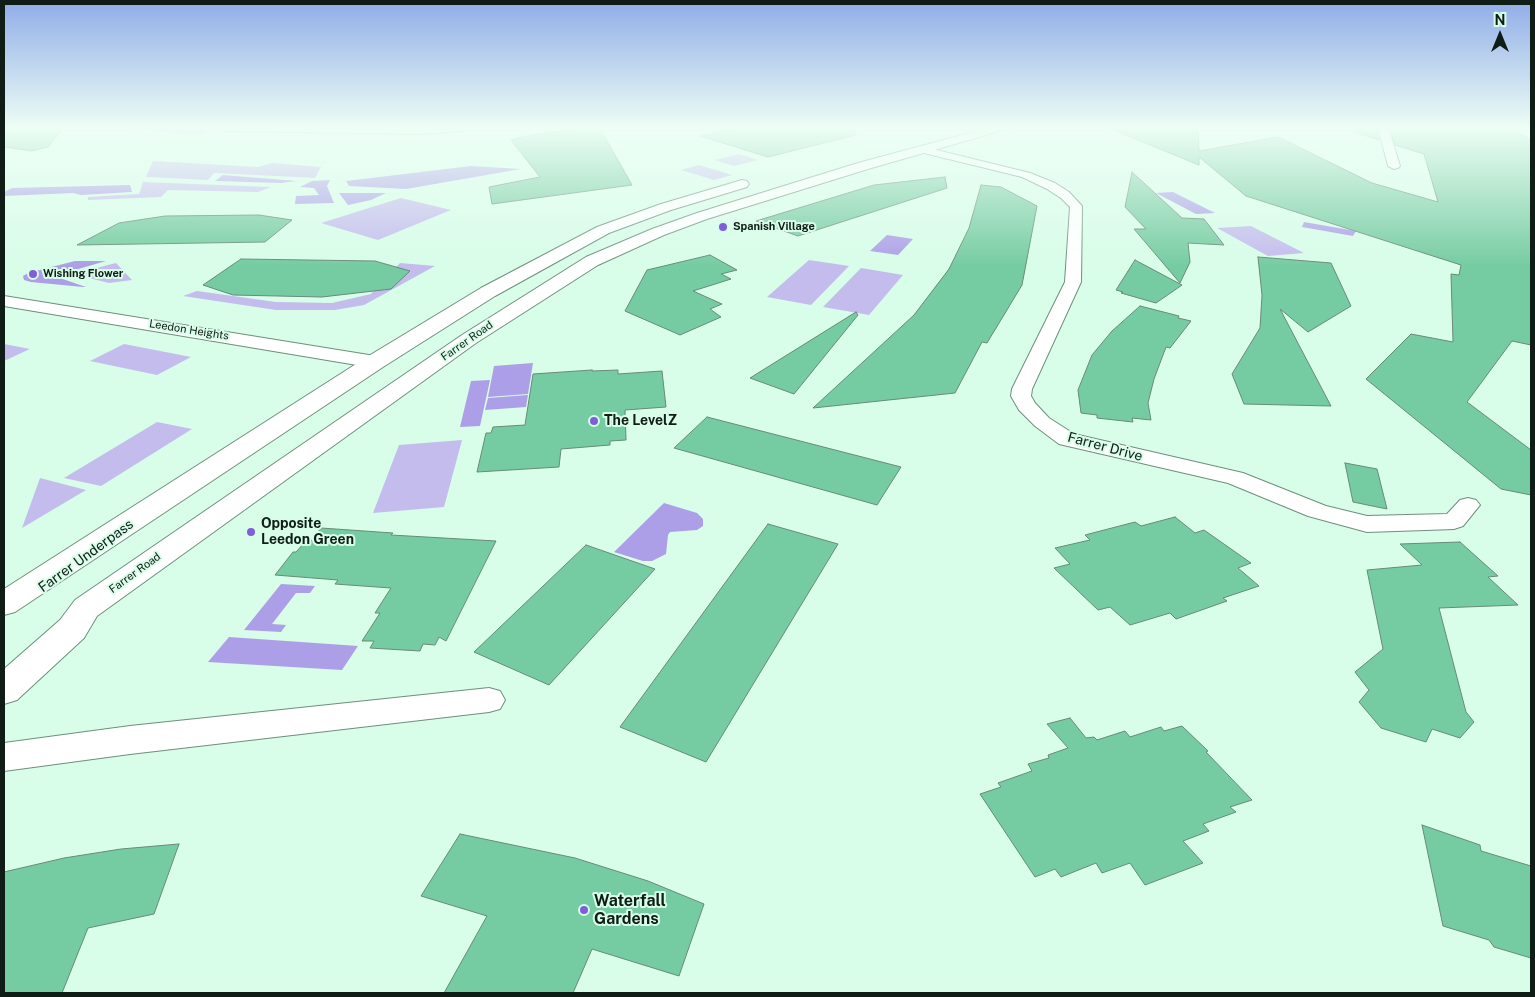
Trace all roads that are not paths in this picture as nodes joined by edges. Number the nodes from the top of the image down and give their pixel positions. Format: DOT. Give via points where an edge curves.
graph roads {
  1 [pos="840,174"];
  2 [pos="1020,174"];
  3 [pos="757,180"];
  4 [pos="4,301"];
  5 [pos="375,362"];
  6 [pos="169,497"];
  7 [pos="1468,505"];
  8 [pos="4,604"];
  9 [pos="86,608"];
  10 [pos="4,615"];
  11 [pos="4,666"];
  12 [pos="4,690"];
  13 [pos="489,700"];
  14 [pos="4,758"];
  1 -- 9 [label="highway, Farrer Road" via="702,216 592,261 469,339"];
  2 -- 7 [label="street, Farrer Drive" via="1051,186 1076,206 1073,282 1022,389 1021,396 1026,406 1042,422 1068,439 1236,478 1317,511 1368,524 1454,521"];
  3 -- 5 [label="highway" via="602,230 488,292"];
  4 -- 5 [label="street, Leedon Heights"];
  5 -- 6 [label="highway"];
  6 -- 8 [label="highway"];
  6 -- 10 [label="highway, Farrer Underpass"];
  9 -- 11 [label="highway"];
  9 -- 12 [label="highway, Farrer Road" via="72,628"];
  13 -- 14 [label="street" via="130,740"];
}
